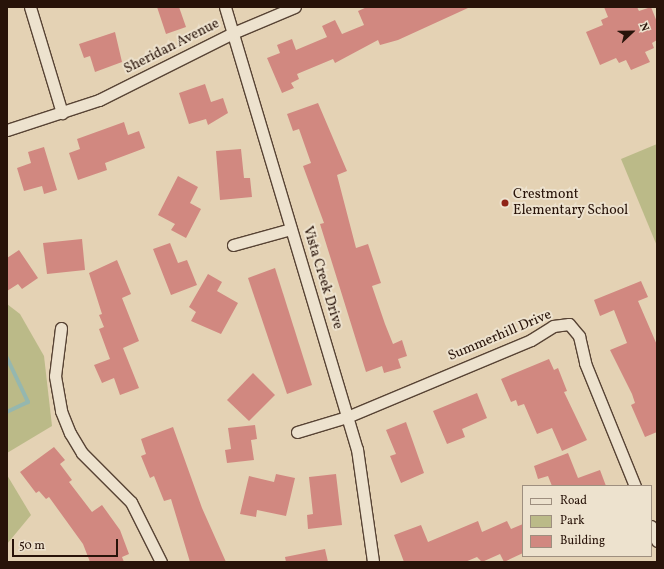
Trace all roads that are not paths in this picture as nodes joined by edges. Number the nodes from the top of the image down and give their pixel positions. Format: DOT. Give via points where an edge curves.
graph roads {
  1 [pos="30,7"];
  2 [pos="225,7"];
  3 [pos="295,7"];
  4 [pos="233,33"];
  5 [pos="62,113"];
  6 [pos="7,130"];
  7 [pos="292,229"];
  8 [pos="233,244"];
  9 [pos="61,328"];
  10 [pos="347,417"];
  11 [pos="297,432"];
  12 [pos="635,485"];
  13 [pos="652,528"];
  14 [pos="657,541"];
  15 [pos="161,562"];
  16 [pos="373,562"];
  1 -- 5 [label="street"];
  2 -- 4 [label="street, Vista Creek Drive"];
  3 -- 4 [label="street, Sheridan Avenue"];
  4 -- 5 [label="street, Sheridan Avenue" via="99,100"];
  4 -- 7 [label="street, Vista Creek Drive"];
  5 -- 6 [label="street, Sheridan Avenue"];
  7 -- 8 [label="street"];
  7 -- 10 [label="street, Vista Creek Drive"];
  9 -- 15 [label="street" via="56,388 70,433 82,453 131,502"];
  10 -- 11 [label="street"];
  10 -- 12 [label="street, Summerhill Drive" via="531,340 553,326 569,324 579,336 585,363"];
  10 -- 16 [label="street, Vista Creek Drive" via="363,475"];
  13 -- 14 [label="street"];
}
